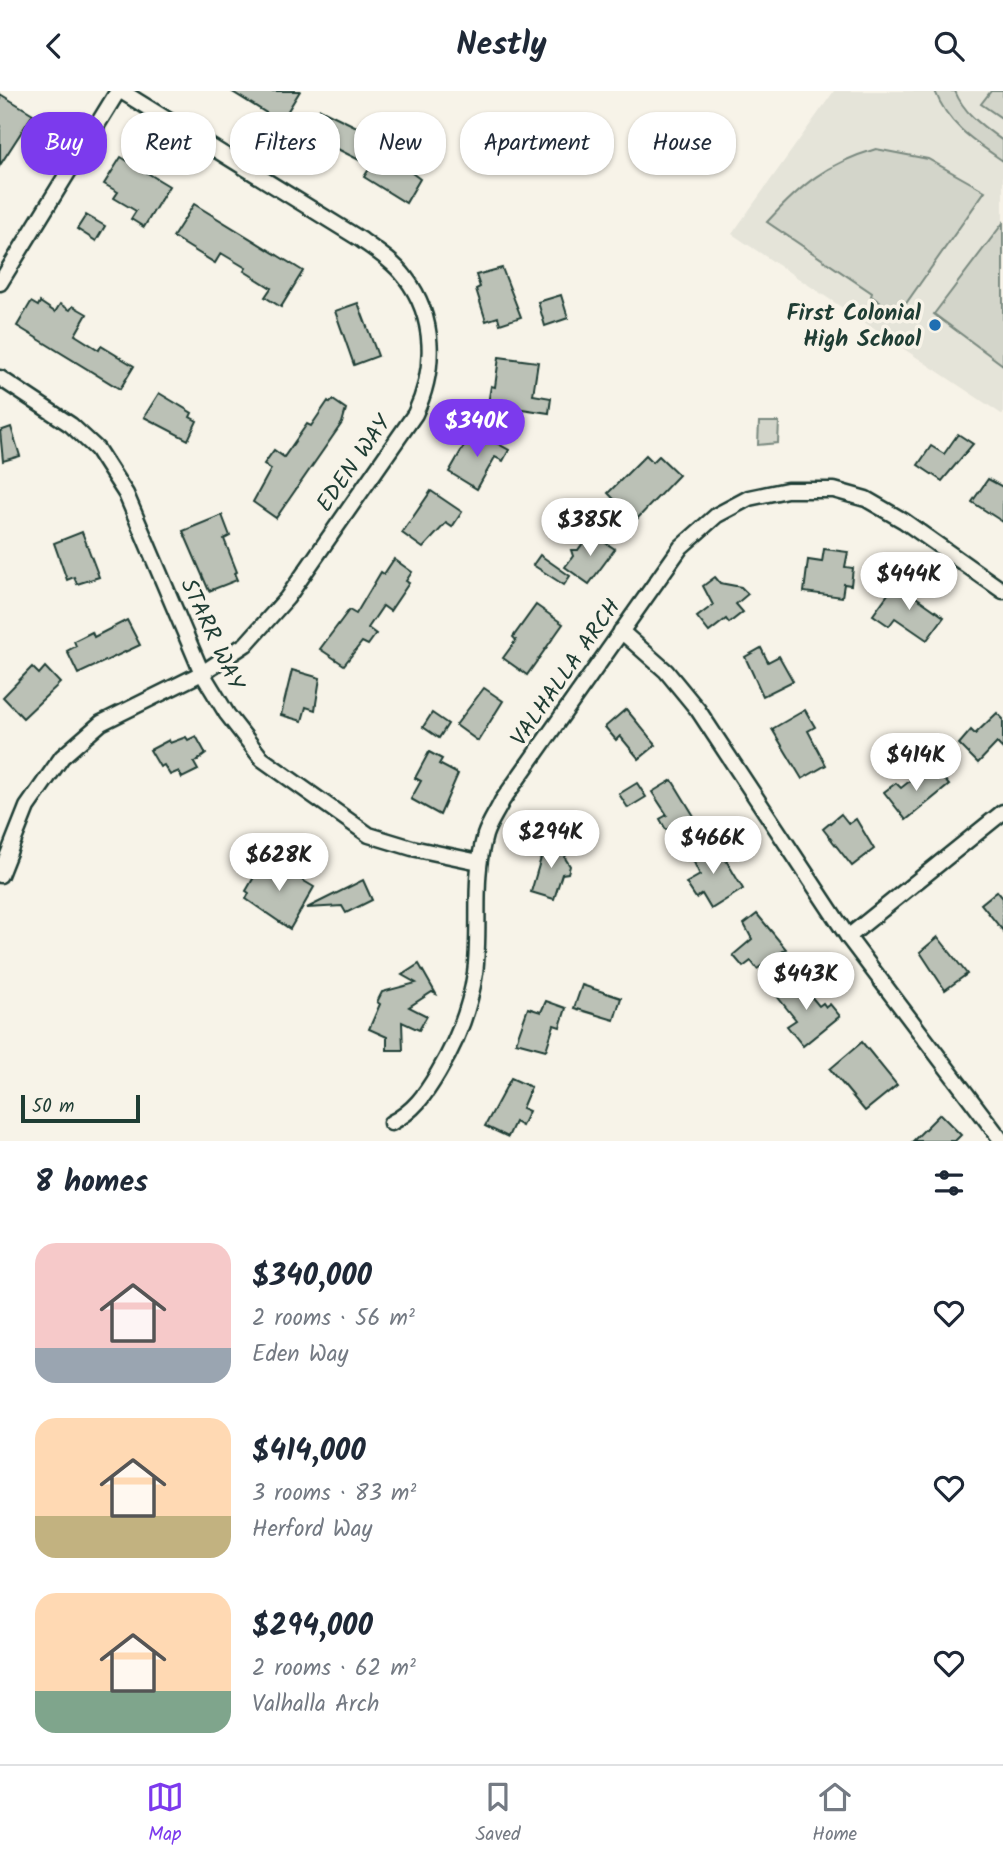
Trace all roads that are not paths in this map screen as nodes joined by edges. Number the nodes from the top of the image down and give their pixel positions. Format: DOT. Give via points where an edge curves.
graph roads {
  1 [pos="119,91"];
  2 [pos="0,283"];
  3 [pos="0,378"];
  4 [pos="1003,591"];
  5 [pos="621,631"];
  6 [pos="202,673"];
  7 [pos="1003,812"];
  8 [pos="479,862"];
  9 [pos="0,875"];
  10 [pos="848,937"];
  11 [pos="391,1123"];
  12 [pos="1002,1141"];
  1 -- 2 [label="street"];
  1 -- 6 [label="street, EDEN WAY" via="390,262 416,293 428,330 429,376 415,414 273,616 246,644"];
  3 -- 6 [label="street, STARR WAY" via="71,425 97,449 126,493"];
  4 -- 5 [label="street, VALHALLA ARCH" via="866,499 834,490 787,490 750,498 717,515 681,547"];
  5 -- 8 [label="street, VALHALLA ARCH" via="502,801 486,832"];
  5 -- 10 [label="street" via="666,671 698,710"];
  6 -- 8 [label="street, STARR WAY" via="262,759 315,799 369,835"];
  6 -- 9 [label="street, EDEN WAY" via="101,723 62,757 27,807"];
  7 -- 10 [label="street"];
  8 -- 11 [label="street, VALHALLA ARCH" via="475,972 469,1005 449,1054 425,1095 409,1114"];
  10 -- 12 [label="street"];
}
